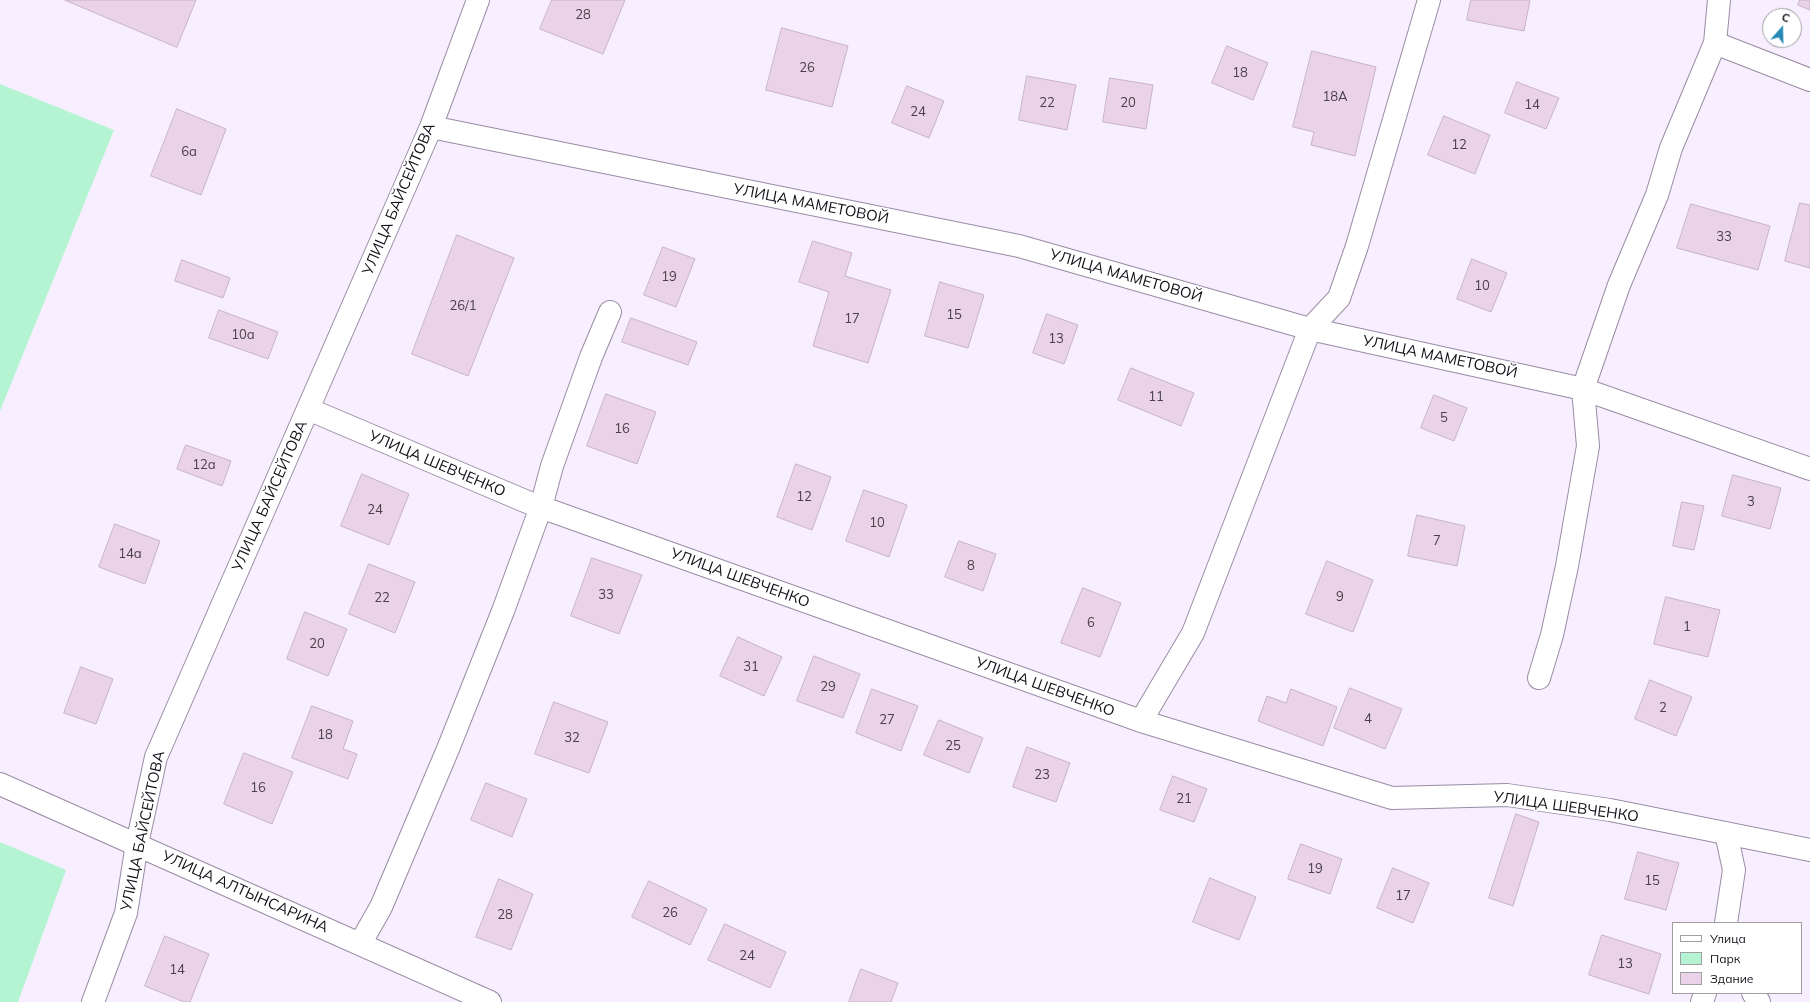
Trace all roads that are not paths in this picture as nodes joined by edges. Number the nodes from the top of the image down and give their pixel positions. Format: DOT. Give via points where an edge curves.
graph roads {
  1 [pos="478,0"];
  2 [pos="1429,0"];
  3 [pos="1719,0"];
  4 [pos="1715,43"];
  5 [pos="1810,80"];
  6 [pos="431,127"];
  7 [pos="610,312"];
  8 [pos="1310,329"];
  9 [pos="1584,389"];
  10 [pos="308,409"];
  11 [pos="1810,469"];
  12 [pos="541,507"];
  13 [pos="1540,678"];
  14 [pos="1141,721"];
  15 [pos="0,784"];
  16 [pos="1726,833"];
  17 [pos="137,844"];
  18 [pos="1810,850"];
  19 [pos="1726,922"];
  20 [pos="360,944"];
  21 [pos="93,1002"];
  22 [pos="490,1002"];
  1 -- 6 [label="street, УЛИЦА БАЙСЕЙТОВА"];
  2 -- 8 [label="street" via="1357,246 1339,298"];
  3 -- 4 [label="street"];
  4 -- 5 [label="street"];
  4 -- 9 [label="street" via="1671,148 1657,195 1619,285"];
  6 -- 8 [label="street, УЛИЦА МАМЕТОВОЙ" via="1020,246"];
  6 -- 10 [label="street, УЛИЦА БАЙСЕЙТОВА"];
  7 -- 12 [label="street" via="552,466"];
  8 -- 9 [label="street, УЛИЦА МАМЕТОВОЙ"];
  8 -- 14 [label="street" via="1193,633"];
  9 -- 11 [label="street, УЛИЦА МАМЕТОВОЙ"];
  9 -- 13 [label="street" via="1588,446 1567,566"];
  10 -- 12 [label="street, УЛИЦА ШЕВЧЕНКО"];
  10 -- 17 [label="street, УЛИЦА БАЙСЕЙТОВА" via="156,757"];
  12 -- 14 [label="street, УЛИЦА ШЕВЧЕНКО"];
  12 -- 20 [label="street" via="448,749 381,907"];
  14 -- 16 [label="street, УЛИЦА ШЕВЧЕНКО" via="1392,798 1507,795 1610,810"];
  15 -- 17 [label="street, УЛИЦА АЛТЫНСАРИНА"];
  16 -- 18 [label="street, УЛИЦА ШЕВЧЕНКО"];
  16 -- 19 [label="street" via="1734,870"];
  17 -- 20 [label="street, УЛИЦА АЛТЫНСАРИНА"];
  17 -- 21 [label="street, УЛИЦА БАЙСЕЙТОВА" via="126,913"];
  20 -- 22 [label="street, УЛИЦА АЛТЫНСАРИНА"];
}
